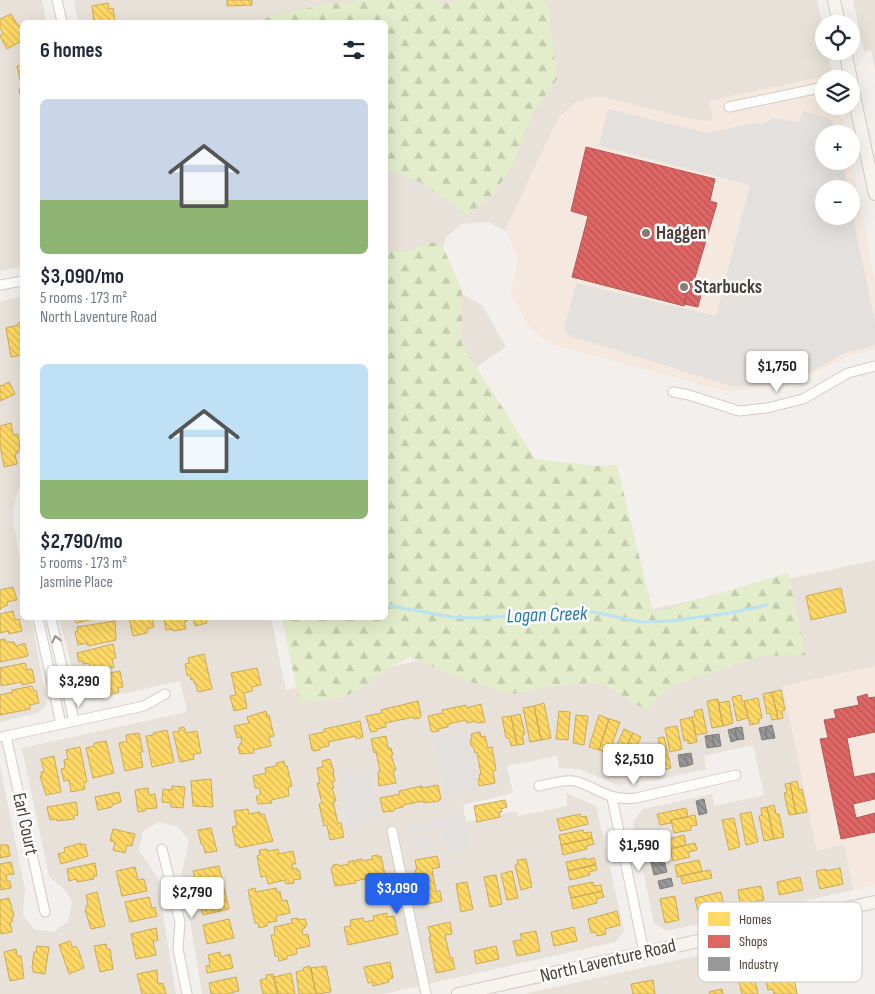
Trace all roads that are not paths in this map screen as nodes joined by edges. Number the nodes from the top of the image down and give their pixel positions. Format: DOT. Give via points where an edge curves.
graph roads {
  1 [pos="57,0"];
  2 [pos="834,0"];
  3 [pos="837,15"];
  4 [pos="62,20"];
  5 [pos="815,88"];
  6 [pos="729,107"];
  7 [pos="858,115"];
  8 [pos="875,194"];
  9 [pos="20,281"];
  10 [pos="0,285"];
  11 [pos="875,366"];
  12 [pos="673,392"];
  13 [pos="38,620"];
  14 [pos="51,620"];
  15 [pos="165,694"];
  16 [pos="74,721"];
  17 [pos="61,724"];
  18 [pos="3,737"];
  19 [pos="736,775"];
  20 [pos="539,786"];
  21 [pos="612,798"];
  22 [pos="392,831"];
  23 [pos="162,850"];
  24 [pos="875,902"];
  25 [pos="862,905"];
  26 [pos="45,912"];
  27 [pos="698,940"];
  28 [pos="644,952"];
  29 [pos="187,994"];
  30 [pos="426,994"];
  31 [pos="458,994"];
  1 -- 4 [label="street"];
  2 -- 3 [label="street"];
  5 -- 6 [label="street"];
  7 -- 8 [label="street"];
  9 -- 10 [label="street"];
  11 -- 12 [label="street" via="848,372 803,399 767,408 739,411"];
  13 -- 17 [label="street"];
  16 -- 14 [label="street, one-way"];
  15 -- 16 [label="street" via="144,706"];
  16 -- 17 [label="street"];
  17 -- 18 [label="street"];
  18 -- 26 [label="street, Earl Court"];
  19 -- 21 [label="street" via="636,798"];
  20 -- 21 [label="street" via="573,780"];
  21 -- 28 [label="street"];
  22 -- 30 [label="street"];
  23 -- 29 [label="street" via="180,922 178,949"];
  24 -- 25 [label="street, North Laventure Road"];
  27 -- 28 [label="street, North Laventure Road"];
  28 -- 31 [label="street, North Laventure Road"];
}
